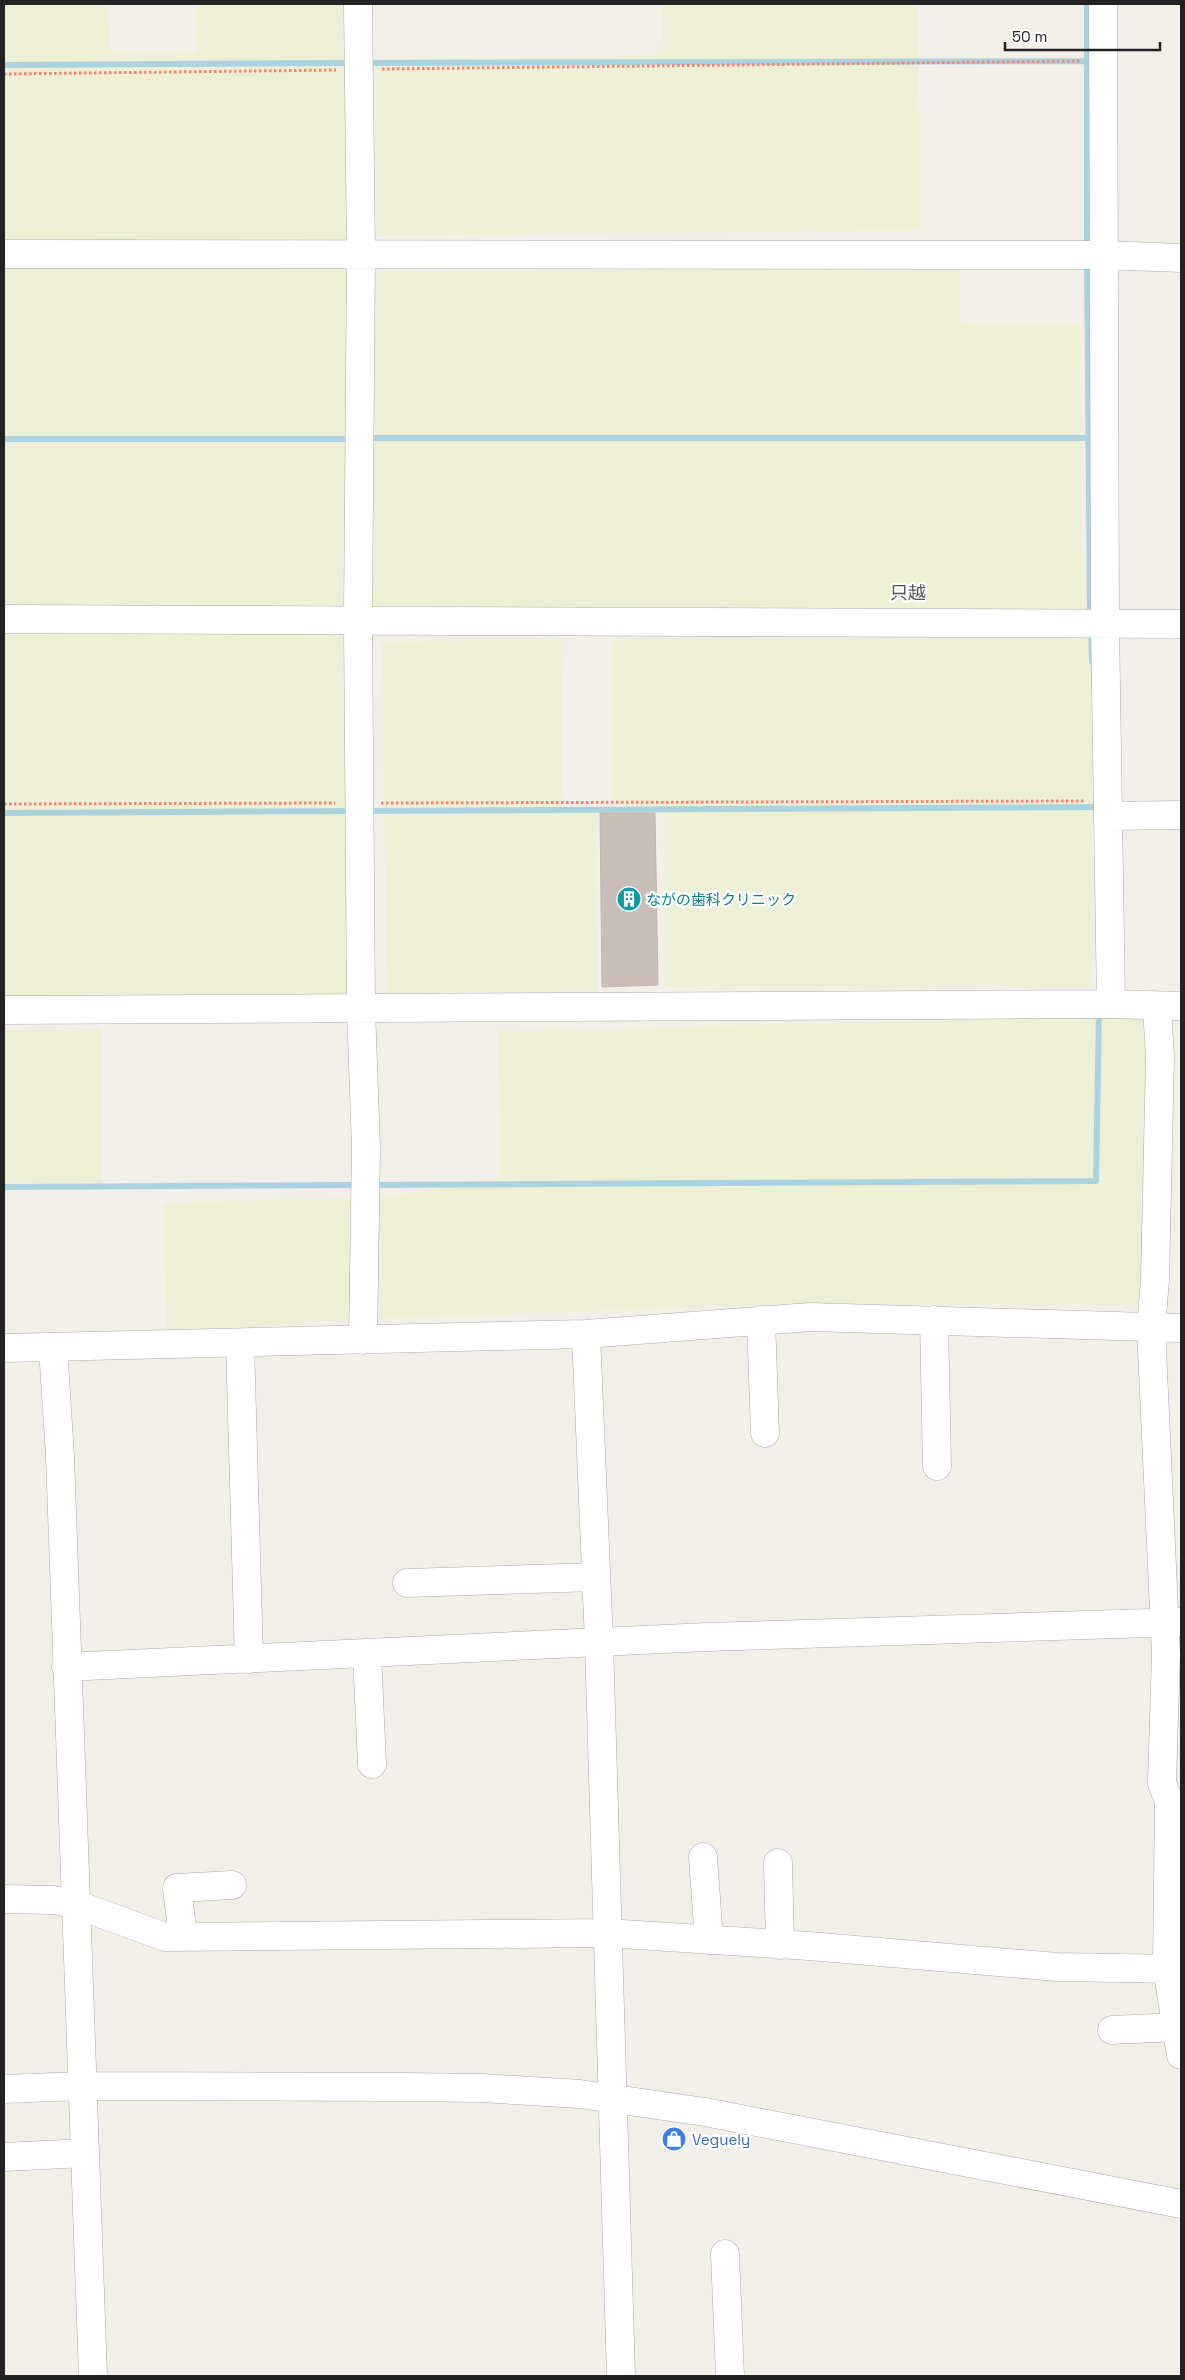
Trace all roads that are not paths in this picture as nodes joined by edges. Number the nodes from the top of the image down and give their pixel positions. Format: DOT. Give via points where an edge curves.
graph roads {
  1 [pos="358,4"];
  2 [pos="1103,4"];
  3 [pos="361,253"];
  4 [pos="4,254"];
  5 [pos="1104,255"];
  6 [pos="1181,258"];
  7 [pos="4,620"];
  8 [pos="358,620"];
  9 [pos="1105,624"];
  10 [pos="1181,624"];
  11 [pos="1109,808"];
  12 [pos="1181,815"];
  13 [pos="1111,1004"];
  14 [pos="1169,1006"];
  15 [pos="361,1009"];
  16 [pos="4,1010"];
  17 [pos="761,1320"];
  18 [pos="934,1320"];
  19 [pos="1151,1327"];
  20 [pos="1181,1328"];
  21 [pos="586,1334"];
  22 [pos="363,1340"];
  23 [pos="240,1343"];
  24 [pos="4,1348"];
  25 [pos="53,1348"];
  26 [pos="765,1433"];
  27 [pos="937,1466"];
  28 [pos="596,1577"];
  29 [pos="407,1583"];
  30 [pos="1173,1623"];
  31 [pos="598,1642"];
  32 [pos="367,1653"];
  33 [pos="249,1659"];
  34 [pos="66,1667"];
  35 [pos="372,1764"];
  36 [pos="704,1857"];
  37 [pos="778,1863"];
  38 [pos="232,1885"];
  39 [pos="4,1899"];
  40 [pos="75,1904"];
  41 [pos="606,1933"];
  42 [pos="183,1937"];
  43 [pos="709,1940"];
  44 [pos="780,1945"];
  45 [pos="1174,1969"];
  46 [pos="1177,2027"];
  47 [pos="1112,2030"];
  48 [pos="1181,2055"];
  49 [pos="82,2086"];
  50 [pos="4,2089"];
  51 [pos="613,2099"];
  52 [pos="84,2153"];
  53 [pos="4,2157"];
  54 [pos="1181,2204"];
  55 [pos="726,2254"];
  56 [pos="93,2376"];
  57 [pos="621,2376"];
  58 [pos="730,2376"];
  1 -- 3 [label="street"];
  2 -- 5 [label="street"];
  3 -- 4 [label="street"];
  3 -- 5 [label="street"];
  3 -- 8 [label="street"];
  5 -- 6 [label="street"];
  5 -- 9 [label="street"];
  7 -- 8 [label="street"];
  8 -- 9 [label="street"];
  8 -- 15 [label="street"];
  9 -- 10 [label="street"];
  9 -- 11 [label="street"];
  11 -- 12 [label="street"];
  11 -- 13 [label="street"];
  13 -- 14 [label="street"];
  13 -- 15 [label="street"];
  14 -- 19 [label="street" via="1160,1057"];
  15 -- 16 [label="street"];
  15 -- 22 [label="street" via="366,1147"];
  17 -- 18 [label="street" via="810,1317"];
  17 -- 21 [label="street"];
  17 -- 26 [label="street"];
  18 -- 19 [label="street"];
  18 -- 27 [label="street"];
  19 -- 20 [label="street"];
  19 -- 30 [label="street"];
  21 -- 22 [label="street"];
  21 -- 28 [label="street"];
  22 -- 23 [label="street"];
  23 -- 25 [label="street"];
  23 -- 33 [label="street"];
  24 -- 25 [label="street"];
  25 -- 34 [label="street" via="60,1456"];
  28 -- 29 [label="street"];
  28 -- 31 [label="street"];
  30 -- 31 [label="street"];
  30 -- 45 [label="street" via="1166,1654 1162,1783 1169,1801"];
  31 -- 32 [label="street"];
  31 -- 41 [label="street"];
  32 -- 33 [label="street"];
  32 -- 35 [label="street"];
  33 -- 34 [label="street"];
  34 -- 40 [label="street"];
  36 -- 43 [label="street"];
  37 -- 44 [label="street"];
  38 -- 42 [label="street" via="177,1888"];
  39 -- 40 [label="street"];
  40 -- 42 [label="street" via="165,1937"];
  40 -- 49 [label="street"];
  41 -- 42 [label="street"];
  41 -- 43 [label="street"];
  41 -- 51 [label="street"];
  43 -- 44 [label="street"];
  44 -- 45 [label="street" via="1057,1967"];
  45 -- 46 [label="street"];
  46 -- 47 [label="street"];
  46 -- 48 [label="street"];
  49 -- 50 [label="street"];
  49 -- 51 [label="street" via="481,2088"];
  49 -- 52 [label="street"];
  51 -- 54 [label="street" via="714,2114"];
  51 -- 57 [label="street"];
  52 -- 53 [label="street"];
  52 -- 56 [label="street"];
  55 -- 58 [label="street"];
}
